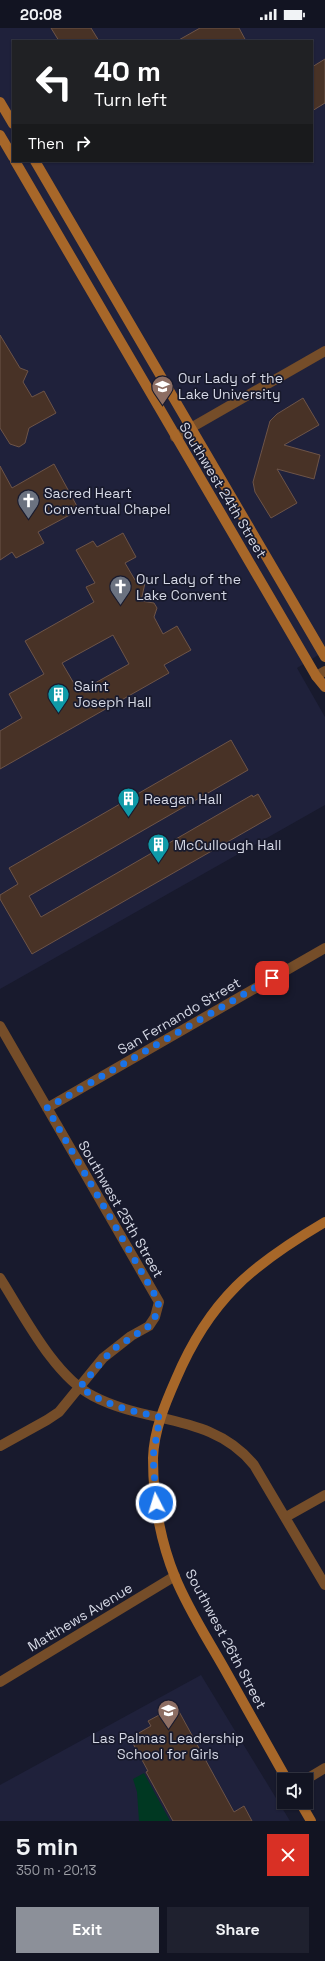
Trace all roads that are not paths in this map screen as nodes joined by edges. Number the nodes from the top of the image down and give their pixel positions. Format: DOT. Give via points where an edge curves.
graph roads {
  1 [pos="0,102"];
  2 [pos="12,122"];
  3 [pos="0,135"];
  4 [pos="12,156"];
  5 [pos="16,162"];
  6 [pos="36,162"];
  7 [pos="325,351"];
  8 [pos="191,428"];
  9 [pos="175,437"];
  10 [pos="325,657"];
  11 [pos="325,671"];
  12 [pos="316,676"];
  13 [pos="325,687"];
  14 [pos="325,948"];
  15 [pos="0,1026"];
  16 [pos="47,1108"];
  17 [pos="325,1222"];
  18 [pos="0,1278"];
  19 [pos="80,1387"];
  20 [pos="160,1417"];
  21 [pos="0,1446"];
  22 [pos="325,1495"];
  23 [pos="286,1517"];
  24 [pos="175,1576"];
  25 [pos="325,1585"];
  26 [pos="0,1682"];
  27 [pos="325,1768"];
  28 [pos="283,1773"];
  29 [pos="313,1775"];
  30 [pos="304,1809"];
  31 [pos="311,1821"];
  1 -- 2 [label="main road"];
  3 -- 4 [label="main road"];
  5 -- 9 [label="main road, Southwest 24th Street"];
  6 -- 8 [label="main road, Southwest 24th Street"];
  7 -- 8 [label="street"];
  8 -- 9 [label="street"];
  8 -- 10 [label="main road, Southwest 24th Street"];
  9 -- 12 [label="main road, Southwest 24th Street"];
  11 -- 12 [label="street"];
  12 -- 13 [label="main road, Southwest 24th Street"];
  14 -- 16 [label="street, San Fernando Street"];
  15 -- 16 [label="street, Southwest 25th Street"];
  16 -- 19 [label="street, Southwest 25th Street" via="159,1302 155,1317 149,1326 112,1350"];
  17 -- 20 [label="main road, Southwest 26th Street" via="259,1265 225,1296 191,1346"];
  18 -- 19 [label="street" via="59,1367"];
  19 -- 20 [label="street" via="91,1396 118,1407"];
  19 -- 21 [label="street" via="59,1412"];
  20 -- 23 [label="street" via="200,1427 243,1452"];
  20 -- 24 [label="main road, Southwest 26th Street" via="153,1456 155,1493 162,1537"];
  22 -- 23 [label="street"];
  23 -- 25 [label="street"];
  24 -- 26 [label="street, Matthews Avenue"];
  24 -- 28 [label="main road, Southwest 26th Street" via="193,1613"];
  27 -- 29 [label="street"];
  30 -- 31 [label="main road"];
}
